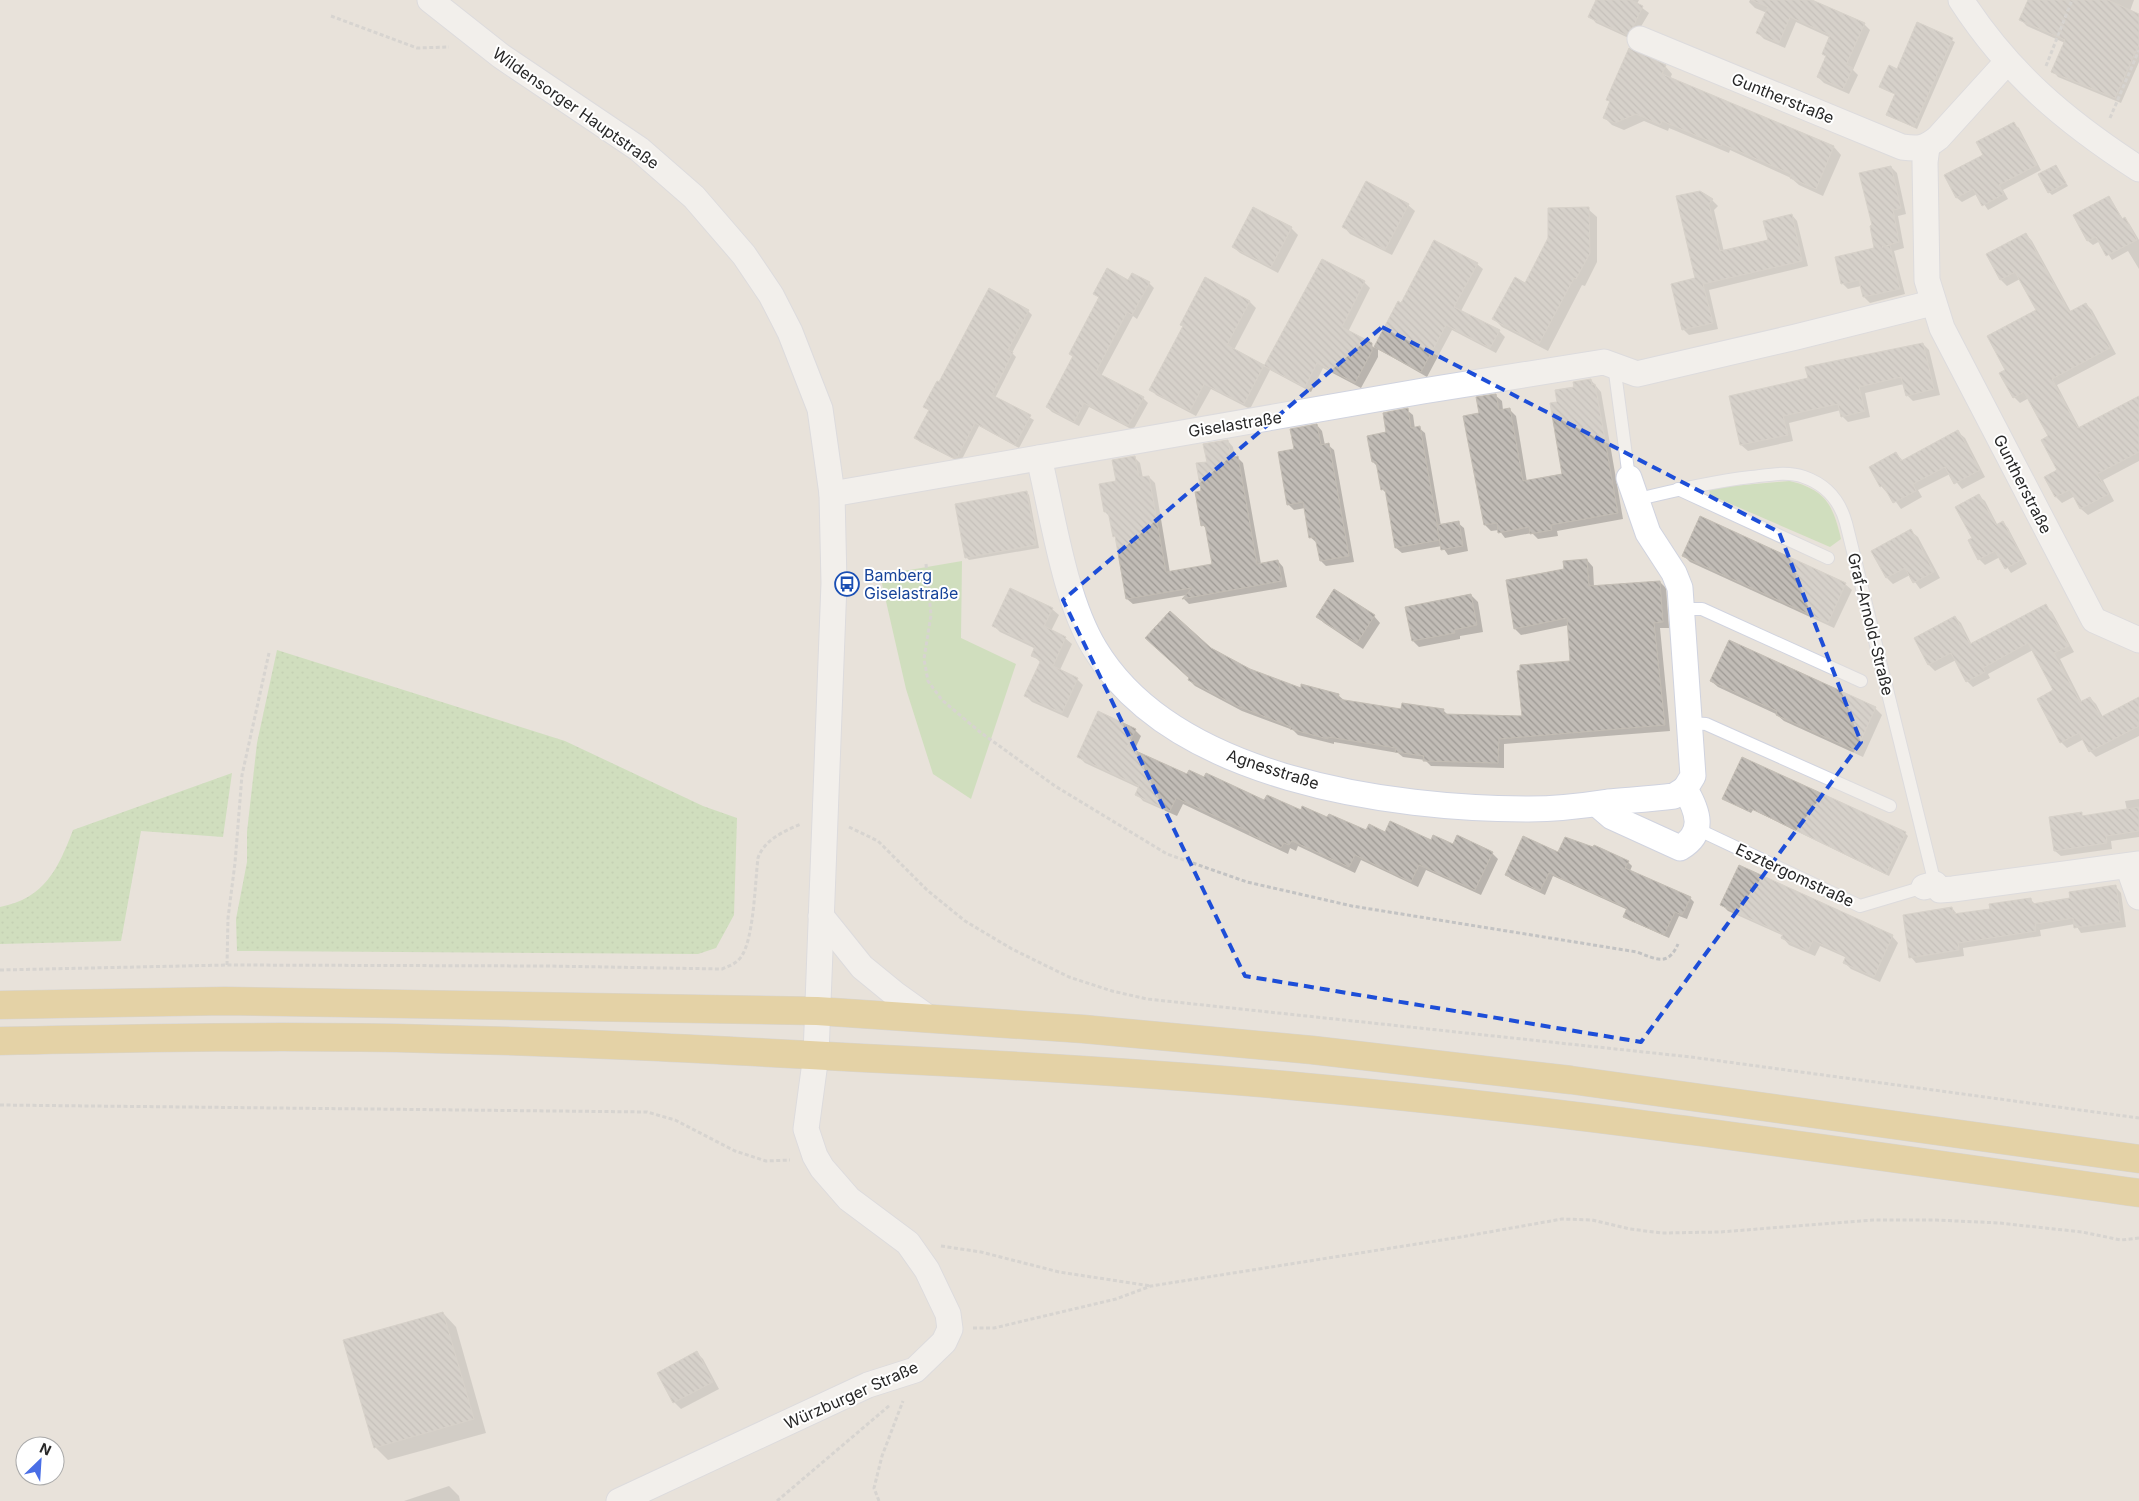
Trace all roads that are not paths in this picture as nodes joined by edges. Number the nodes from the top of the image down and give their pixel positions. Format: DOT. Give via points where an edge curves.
graph roads {
  1 [pos="430,0"];
  2 [pos="1961,0"];
  3 [pos="1640,40"];
  4 [pos="2007,62"];
  5 [pos="1927,147"];
  6 [pos="2139,169"];
  7 [pos="1932,303"];
  8 [pos="1614,365"];
  9 [pos="1039,458"];
  10 [pos="1632,489"];
  11 [pos="1678,489"];
  12 [pos="832,494"];
  13 [pos="1828,558"];
  14 [pos="1683,609"];
  15 [pos="2139,640"];
  16 [pos="1861,682"];
  17 [pos="1691,723"];
  18 [pos="1685,789"];
  19 [pos="1598,805"];
  20 [pos="1890,806"];
  21 [pos="1692,836"];
  22 [pos="2133,865"];
  23 [pos="1930,886"];
  24 [pos="2139,897"];
  25 [pos="820,916"];
  26 [pos="0,1005"];
  27 [pos="817,1011"];
  28 [pos="930,1018"];
  29 [pos="0,1041"];
  30 [pos="816,1055"];
  31 [pos="2139,1159"];
  32 [pos="2139,1193"];
  33 [pos="619,1501"];
  1 -- 12 [label="street, Wildensorger Hauptstraße" via="470,33 639,149 694,197 744,255 771,295 790,332 820,409"];
  2 -- 4 [label="street"];
  3 -- 5 [label="street, Guntherstraße" via="1902,147"];
  4 -- 5 [label="street"];
  4 -- 6 [label="street" via="2069,120"];
  5 -- 7 [label="street, Guntherstraße" via="1927,280"];
  7 -- 8 [label="street, Giselastraße" via="1637,374"];
  7 -- 15 [label="street, Guntherstraße" via="2094,620"];
  8 -- 9 [label="street, Giselastraße" via="1604,362 1520,375"];
  8 -- 10 [label="lane"];
  9 -- 12 [label="street, Giselastraße"];
  9 -- 19 [label="street, Agnesstraße" via="1068,584 1095,649 1137,700 1174,728 1216,751 1260,768 1379,797 1464,807 1531,809"];
  10 -- 11 [label="lane"];
  10 -- 14 [label="street" via="1648,533 1674,573"];
  11 -- 13 [label="lane"];
  11 -- 23 [label="lane, Graf-Arnold-Straße" via="1707,482 1789,474 1821,485 1835,497 1842,510"];
  12 -- 25 [label="street, Wildensorger Hauptstraße" via="834,583"];
  14 -- 16 [label="lane" via="1702,609"];
  14 -- 17 [label="street"];
  17 -- 18 [label="street" via="1692,776"];
  17 -- 20 [label="lane" via="1706,724"];
  18 -- 19 [label="street, Agnesstraße" via="1674,796"];
  18 -- 21 [label="street" via="1695,806 1698,822"];
  19 -- 21 [label="street" via="1612,817 1680,848"];
  21 -- 23 [label="lane, Esztergomstraße" via="1860,906"];
  22 -- 23 [label="street" via="1953,889 1940,890"];
  22 -- 24 [label="street"];
  25 -- 27 [label="street"];
  25 -- 28 [label="street" via="862,967"];
  26 -- 27 [label="main road" via="225,1001"];
  27 -- 28 [label="main road"];
  27 -- 30 [label="street"];
  28 -- 31 [label="main road" via="1302,1049 1552,1078"];
  29 -- 30 [label="main road" via="427,1038"];
  30 -- 32 [label="main road" via="1084,1069 1307,1087 1566,1115"];
  30 -- 33 [label="street, Würzburger Straße" via="806,1129 815,1156 849,1199 908,1243 927,1270 948,1314 950,1329 944,1342 915,1370 868,1385"];
}
